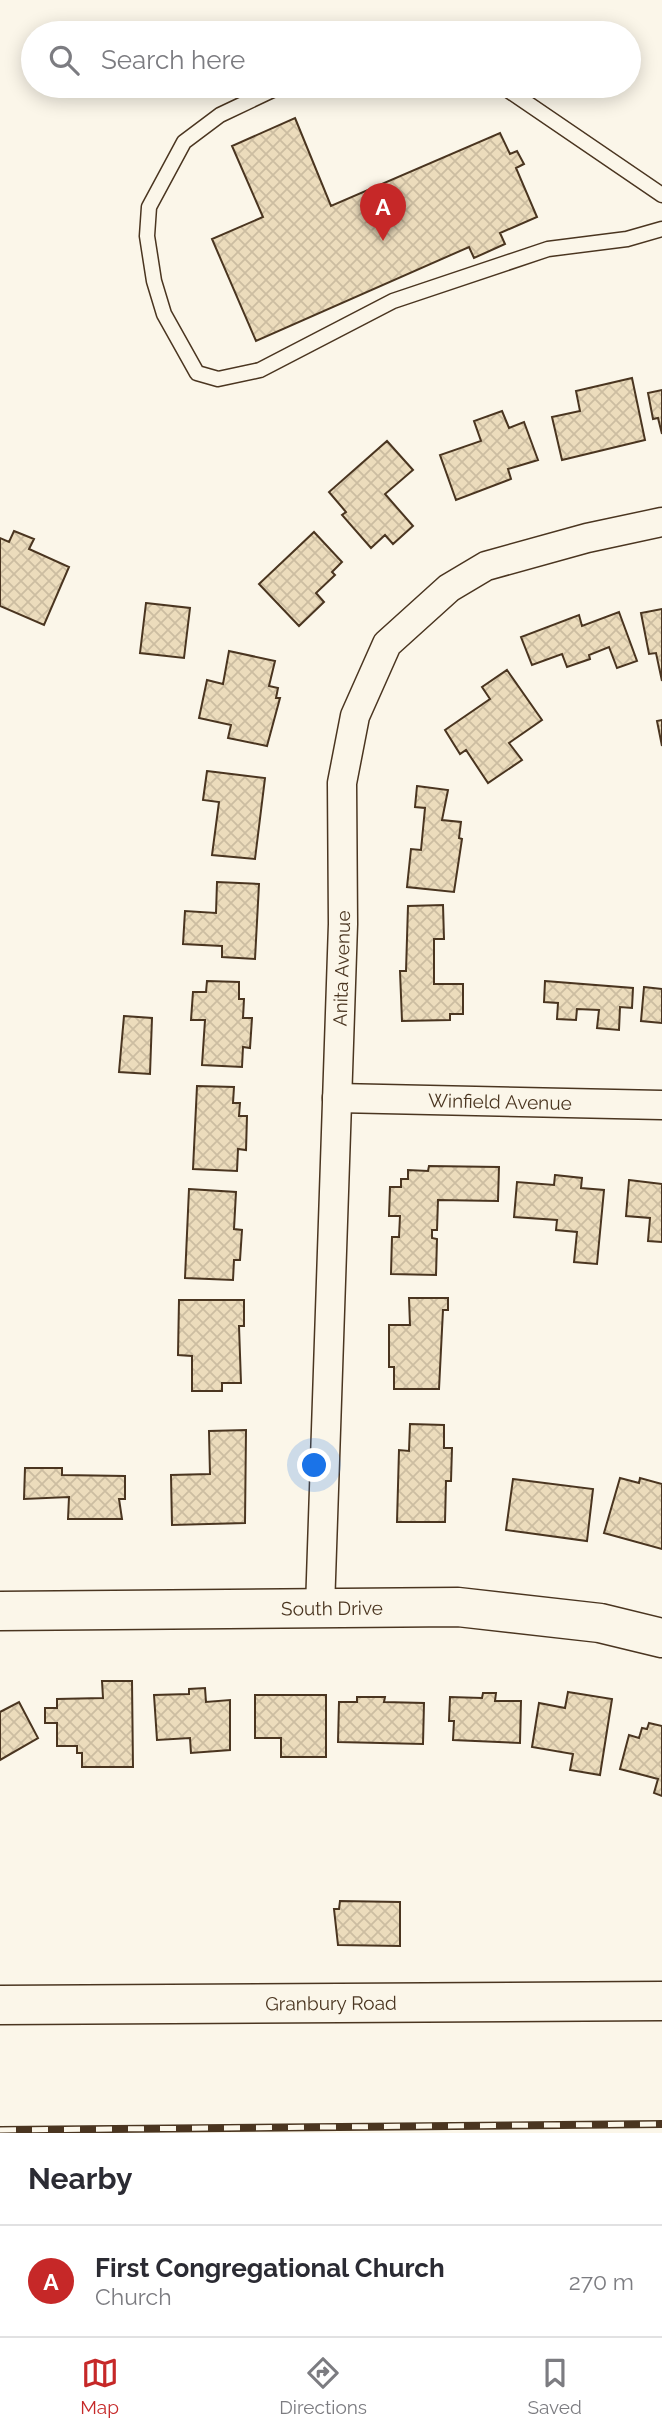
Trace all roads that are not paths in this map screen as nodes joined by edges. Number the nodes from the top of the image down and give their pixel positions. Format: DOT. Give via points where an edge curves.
graph roads {
  1 [pos="256,98"];
  2 [pos="520,98"];
  3 [pos="662,195"];
  4 [pos="662,229"];
  5 [pos="662,522"];
  6 [pos="337,1098"];
  7 [pos="662,1105"];
  8 [pos="320,1608"];
  9 [pos="0,1611"];
  10 [pos="662,1638"];
  11 [pos="662,2001"];
  12 [pos="5,2006"];
  1 -- 4 [label="lane" via="220,115 184,142 149,207 147,236 154,281 164,314 197,373 218,379 260,370 393,301 548,249 627,239"];
  2 -- 3 [label="lane"];
  5 -- 6 [label="street, Anita Avenue" via="486,566 449,588 387,644 355,716 342,783"];
  6 -- 7 [label="street, Winfield Avenue"];
  6 -- 8 [label="street, Anita Avenue"];
  8 -- 9 [label="street, South Drive"];
  8 -- 10 [label="street, South Drive" via="458,1607 600,1623"];
  11 -- 12 [label="street, Granbury Road"];
}
